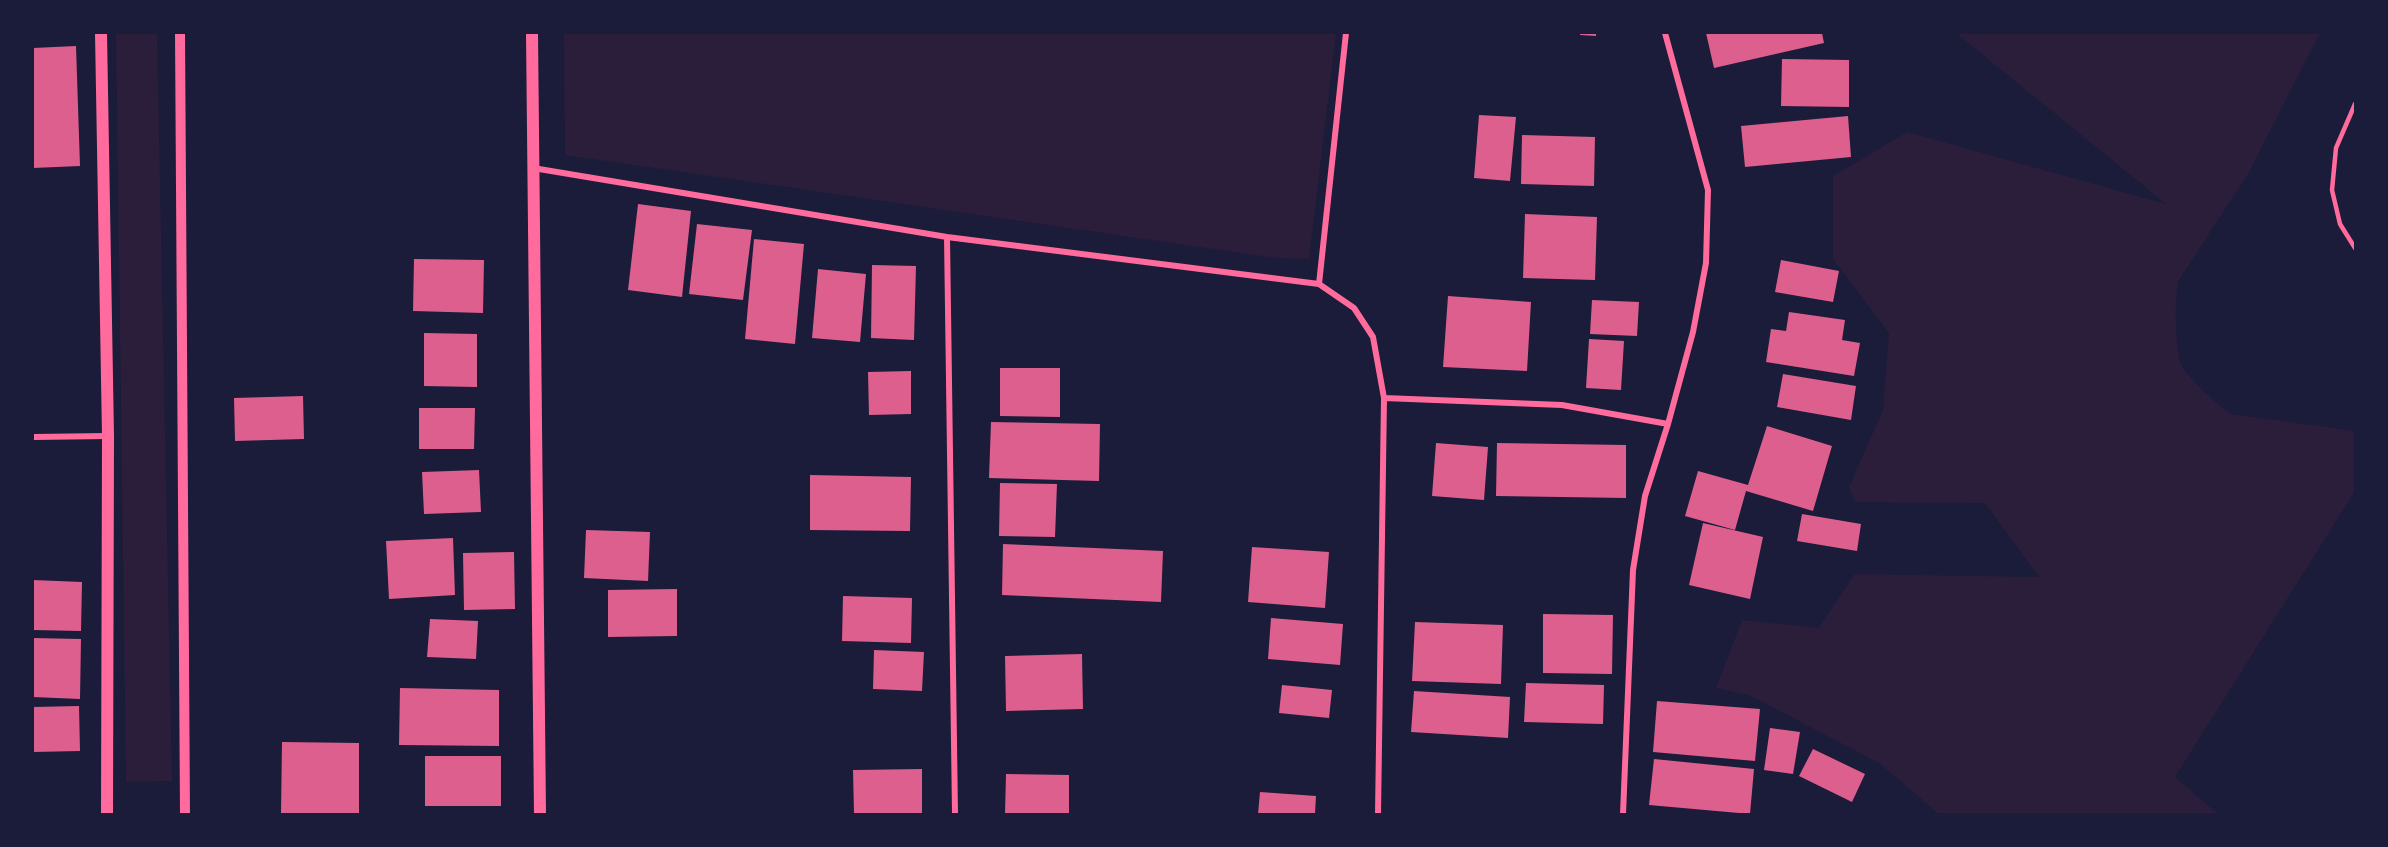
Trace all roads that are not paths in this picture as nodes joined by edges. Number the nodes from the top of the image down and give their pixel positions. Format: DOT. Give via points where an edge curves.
graph roads {
  1 [pos="101,33"];
  2 [pos="180,33"];
  3 [pos="532,33"];
  4 [pos="1346,33"];
  5 [pos="1665,33"];
  6 [pos="2355,104"];
  7 [pos="533,168"];
  8 [pos="947,237"];
  9 [pos="2355,248"];
  10 [pos="1319,284"];
  11 [pos="1384,398"];
  12 [pos="1668,424"];
  13 [pos="108,436"];
  14 [pos="33,437"];
  15 [pos="106,814"];
  16 [pos="185,814"];
  17 [pos="540,814"];
  18 [pos="955,814"];
  19 [pos="1378,814"];
  20 [pos="1623,814"];
  1 -- 13 [label="main road"];
  2 -- 16 [label="street"];
  3 -- 7 [label="main road"];
  4 -- 10 [label="street"];
  5 -- 12 [label="street" via="1708,190 1706,263 1693,332"];
  6 -- 9 [label="lane" via="2336,148 2332,190 2340,224"];
  7 -- 8 [label="street"];
  7 -- 17 [label="main road"];
  8 -- 10 [label="street"];
  8 -- 18 [label="street"];
  10 -- 11 [label="street" via="1354,308 1373,336"];
  11 -- 12 [label="street" via="1562,405"];
  11 -- 19 [label="street"];
  12 -- 20 [label="street" via="1645,496 1633,570"];
  13 -- 14 [label="street"];
  13 -- 15 [label="main road"];
}
